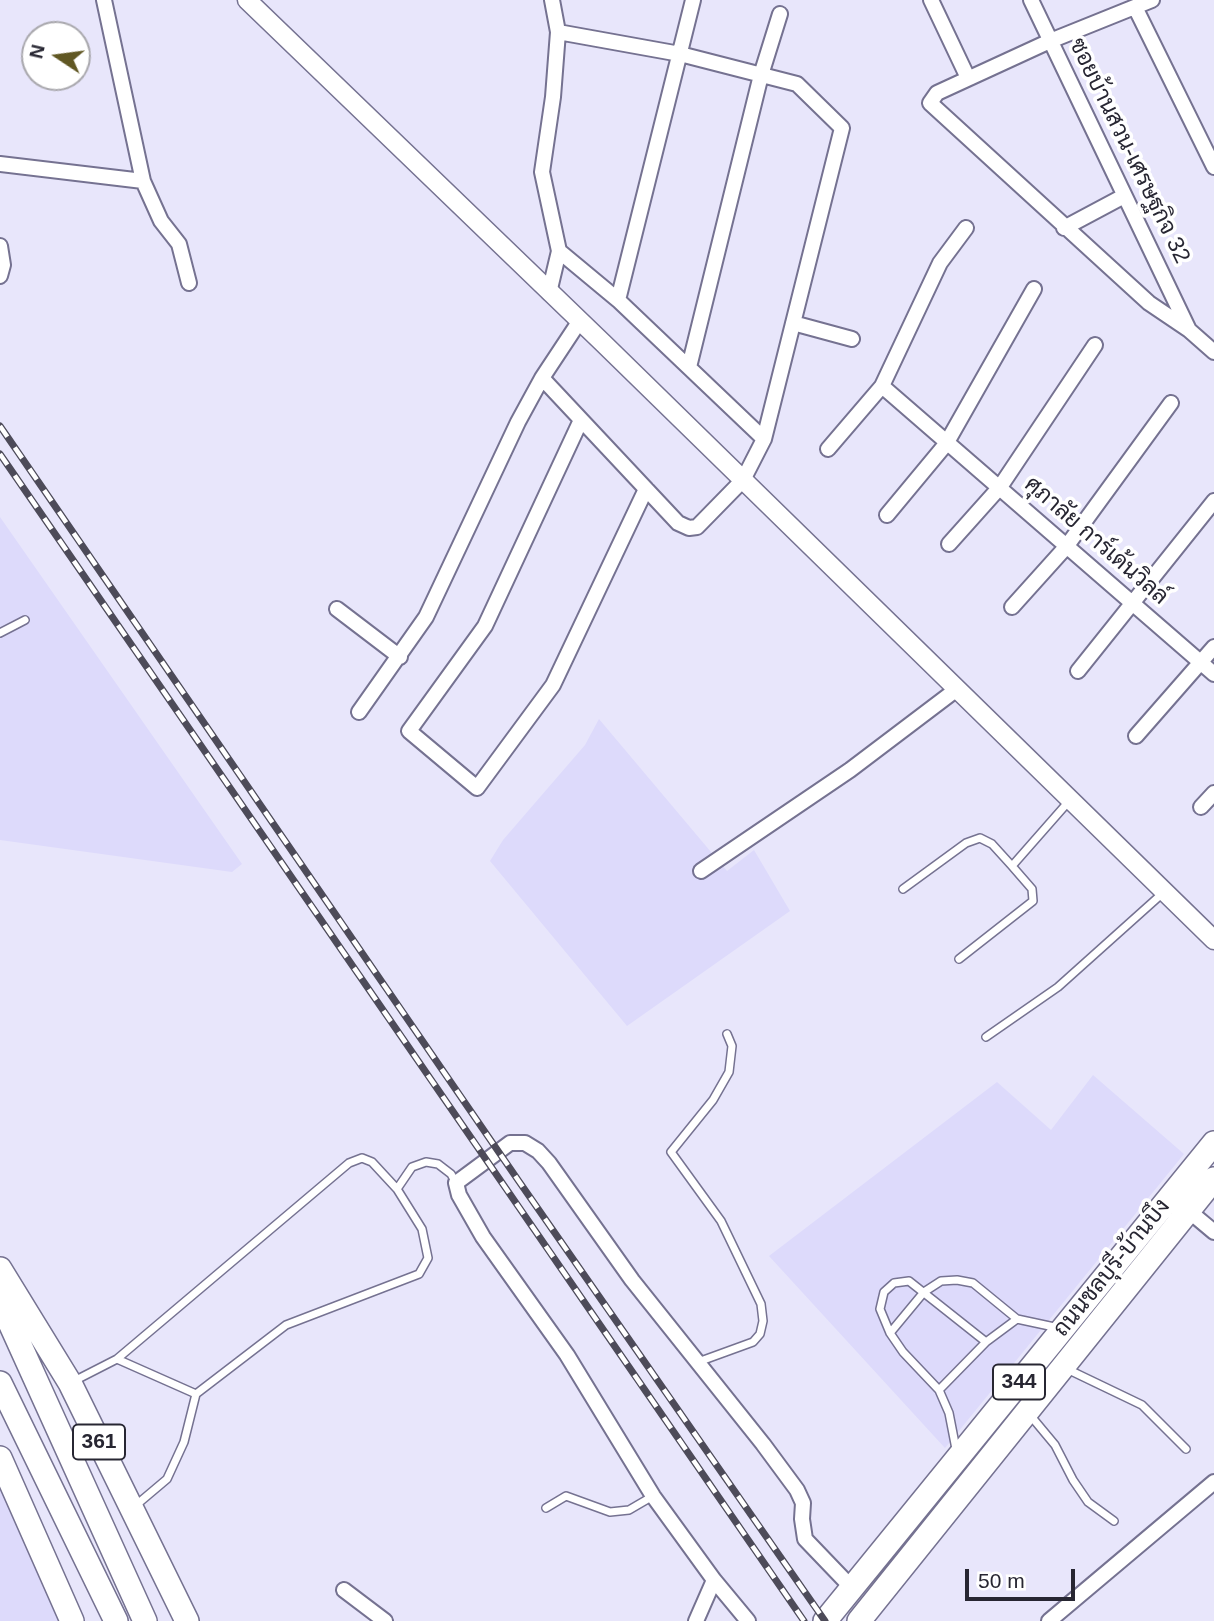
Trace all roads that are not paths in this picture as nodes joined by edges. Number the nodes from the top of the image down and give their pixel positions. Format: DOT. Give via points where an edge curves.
graph roads {
  1 [pos="104,0"];
  2 [pos="247,0"];
  3 [pos="552,0"];
  4 [pos="693,0"];
  5 [pos="931,0"];
  6 [pos="1031,0"];
  7 [pos="1152,0"];
  8 [pos="1135,7"];
  9 [pos="780,14"];
  10 [pos="558,32"];
  11 [pos="1050,40"];
  12 [pos="680,54"];
  13 [pos="761,75"];
  14 [pos="968,78"];
  15 [pos="0,164"];
  16 [pos="1214,167"];
  17 [pos="143,181"];
  18 [pos="1124,196"];
  19 [pos="1064,228"];
  20 [pos="966,229"];
  21 [pos="0,246"];
  22 [pos="559,251"];
  23 [pos="0,276"];
  24 [pos="189,283"];
  25 [pos="1034,289"];
  26 [pos="549,293"];
  27 [pos="618,300"];
  28 [pos="579,322"];
  29 [pos="793,323"];
  30 [pos="1189,330"];
  31 [pos="852,339"];
  32 [pos="1095,345"];
  33 [pos="1214,352"];
  34 [pos="689,367"];
  35 [pos="542,378"];
  36 [pos="882,386"];
  37 [pos="1171,403"];
  38 [pos="581,420"];
  39 [pos="764,439"];
  40 [pos="946,444"];
  41 [pos="828,449"];
  42 [pos="743,480"];
  43 [pos="1000,487"];
  44 [pos="646,489"];
  45 [pos="1214,501"];
  46 [pos="887,515"];
  47 [pos="949,544"];
  48 [pos="1066,547"];
  49 [pos="1131,603"];
  50 [pos="1013,607"];
  51 [pos="337,609"];
  52 [pos="24,620"];
  53 [pos="0,632"];
  54 [pos="1214,648"];
  55 [pos="400,657"];
  56 [pos="1201,663"];
  57 [pos="1078,671"];
  58 [pos="1214,674"];
  59 [pos="957,689"];
  60 [pos="359,712"];
  61 [pos="1136,736"];
  62 [pos="1214,793"];
  63 [pos="1070,799"];
  64 [pos="1201,807"];
  65 [pos="1012,866"];
  66 [pos="701,871"];
  67 [pos="903,889"];
  68 [pos="1165,892"];
  69 [pos="1214,940"];
  70 [pos="959,959"];
  71 [pos="727,1034"];
  72 [pos="986,1037"];
  73 [pos="1214,1143"];
  74 [pos="1214,1179"];
  75 [pos="456,1183"];
  76 [pos="397,1189"];
  77 [pos="1189,1211"];
  78 [pos="1214,1231"];
  79 [pos="0,1269"];
  80 [pos="924,1292"];
  81 [pos="0,1301"];
  82 [pos="1017,1319"];
  83 [pos="1063,1328"];
  84 [pos="890,1333"];
  85 [pos="986,1342"];
  86 [pos="117,1359"];
  87 [pos="697,1362"];
  88 [pos="1063,1367"];
  89 [pos="0,1383"];
  90 [pos="70,1383"];
  91 [pos="939,1390"];
  92 [pos="196,1394"];
  93 [pos="1027,1412"];
  94 [pos="1186,1449"];
  95 [pos="0,1458"];
  96 [pos="958,1458"];
  97 [pos="1214,1482"];
  98 [pos="653,1496"];
  99 [pos="132,1508"];
  100 [pos="546,1508"];
  101 [pos="1114,1521"];
  102 [pos="714,1580"];
  103 [pos="852,1588"];
  104 [pos="344,1590"];
  105 [pos="72,1621"];
  106 [pos="116,1621"];
  107 [pos="145,1621"];
  108 [pos="187,1621"];
  109 [pos="385,1621"];
  110 [pos="696,1621"];
  111 [pos="748,1621"];
  112 [pos="825,1621"];
  113 [pos="859,1621"];
  114 [pos="1049,1621"];
  1 -- 17 [label="street"];
  2 -- 26 [label="street"];
  3 -- 10 [label="street"];
  4 -- 12 [label="street"];
  5 -- 14 [label="street"];
  6 -- 11 [label="street, ซอยบ้านสวน-เศรษฐกิจ 32"];
  7 -- 8 [label="street"];
  8 -- 11 [label="street"];
  8 -- 16 [label="street"];
  9 -- 13 [label="street"];
  10 -- 12 [label="street"];
  10 -- 22 [label="street" via="542,172"];
  11 -- 14 [label="street"];
  11 -- 18 [label="street, ซอยบ้านสวน-เศรษฐกิจ 32"];
  12 -- 13 [label="street"];
  12 -- 27 [label="street"];
  13 -- 29 [label="street" via="797,84 842,128"];
  13 -- 34 [label="street"];
  14 -- 19 [label="street" via="937,93 930,103"];
  15 -- 17 [label="street"];
  17 -- 24 [label="street" via="161,221 180,244"];
  18 -- 19 [label="street"];
  18 -- 30 [label="street, ซอยบ้านสวน-เศรษฐกิจ 32"];
  19 -- 30 [label="street" via="1149,303"];
  20 -- 36 [label="street" via="935,273"];
  21 -- 23 [label="street"];
  22 -- 26 [label="street"];
  22 -- 27 [label="street"];
  25 -- 40 [label="street"];
  26 -- 28 [label="street"];
  27 -- 34 [label="street"];
  28 -- 35 [label="street"];
  28 -- 42 [label="street"];
  29 -- 31 [label="street"];
  29 -- 39 [label="street"];
  30 -- 33 [label="street, ซอยบ้านสวน-เศรษฐกิจ 32"];
  32 -- 43 [label="street"];
  34 -- 39 [label="street"];
  35 -- 38 [label="street"];
  35 -- 55 [label="street" via="426,617"];
  36 -- 40 [label="street, ศุภาลัย การ์เด้นวิลล์"];
  36 -- 41 [label="street"];
  37 -- 48 [label="street"];
  38 -- 44 [label="street"];
  38 -- 44 [label="street" via="485,626 409,731 477,788 553,685"];
  39 -- 42 [label="street"];
  40 -- 43 [label="street, ศุภาลัย การ์เด้นวิลล์"];
  40 -- 46 [label="street"];
  42 -- 44 [label="street" via="697,527 689,528 678,523"];
  42 -- 59 [label="street"];
  43 -- 47 [label="street"];
  43 -- 48 [label="street, ศุภาลัย การ์เด้นวิลล์"];
  45 -- 49 [label="street"];
  48 -- 49 [label="street, ศุภาลัย การ์เด้นวิลล์"];
  48 -- 50 [label="street"];
  49 -- 56 [label="street, ศุภาลัย การ์เด้นวิลล์"];
  49 -- 57 [label="street"];
  51 -- 55 [label="street"];
  52 -- 53 [label="lane"];
  54 -- 56 [label="street"];
  55 -- 60 [label="street"];
  56 -- 58 [label="street, ศุภาลัย การ์เด้นวิลล์"];
  56 -- 61 [label="street"];
  59 -- 63 [label="street"];
  59 -- 66 [label="street" via="850,770"];
  62 -- 64 [label="street"];
  63 -- 65 [label="lane"];
  63 -- 68 [label="street"];
  65 -- 67 [label="lane" via="980,838 966,843"];
  65 -- 70 [label="lane" via="1032,889 1033,901"];
  68 -- 69 [label="street"];
  68 -- 72 [label="lane" via="1058,986"];
  71 -- 87 [label="lane" via="732,1046 729,1072 671,1152 721,1221 761,1304 763,1321 753,1342"];
  73 -- 83 [label="highway, ถนนชลบุรี-บ้านบึง / 344"];
  74 -- 77 [label="highway, ถนนชลบุรี-บ้านบึง / 344"];
  75 -- 76 [label="lane" via="438,1164 426,1162 412,1167"];
  75 -- 87 [label="street" via="510,1143 525,1143 538,1150"];
  75 -- 98 [label="street" via="483,1237 567,1355"];
  76 -- 86 [label="lane" via="372,1162 362,1158 349,1163"];
  76 -- 92 [label="lane" via="422,1229 428,1258 419,1274 286,1325"];
  77 -- 78 [label="street"];
  77 -- 88 [label="highway, ถนนชลบุรี-บ้านบึง / 344"];
  79 -- 90 [label="highway, 361"];
  80 -- 82 [label="lane" via="941,1281 973,1283"];
  80 -- 84 [label="lane"];
  80 -- 84 [label="lane" via="909,1281 894,1283 884,1292 880,1309"];
  80 -- 85 [label="lane"];
  81 -- 107 [label="highway, 361"];
  82 -- 83 [label="lane"];
  82 -- 85 [label="lane"];
  83 -- 96 [label="highway, ถนนชลบุรี-บ้านบึง / 344"];
  84 -- 91 [label="lane"];
  85 -- 91 [label="lane"];
  86 -- 90 [label="lane"];
  86 -- 92 [label="lane"];
  87 -- 103 [label="street" via="797,1490 803,1503 806,1539"];
  88 -- 93 [label="highway, ถนนชลบุรี-บ้านบึง / 344"];
  88 -- 94 [label="lane" via="1142,1405"];
  89 -- 106 [label="highway, 361"];
  90 -- 99 [label="highway, 361"];
  91 -- 96 [label="lane"];
  92 -- 99 [label="lane" via="184,1442 167,1479"];
  93 -- 101 [label="lane" via="1055,1445 1088,1502"];
  93 -- 113 [label="highway, ถนนชลบุรี-บ้านบึง / 344"];
  95 -- 105 [label="highway"];
  96 -- 103 [label="highway, ถนนชลบุรี-บ้านบึง / 344"];
  97 -- 114 [label="street"];
  98 -- 100 [label="lane" via="629,1510 610,1512 566,1496"];
  98 -- 102 [label="street"];
  99 -- 108 [label="highway, 361"];
  102 -- 110 [label="street"];
  102 -- 111 [label="street"];
  103 -- 112 [label="highway, ถนนชลบุรี-บ้านบึง / 344"];
  104 -- 109 [label="street"];
}
